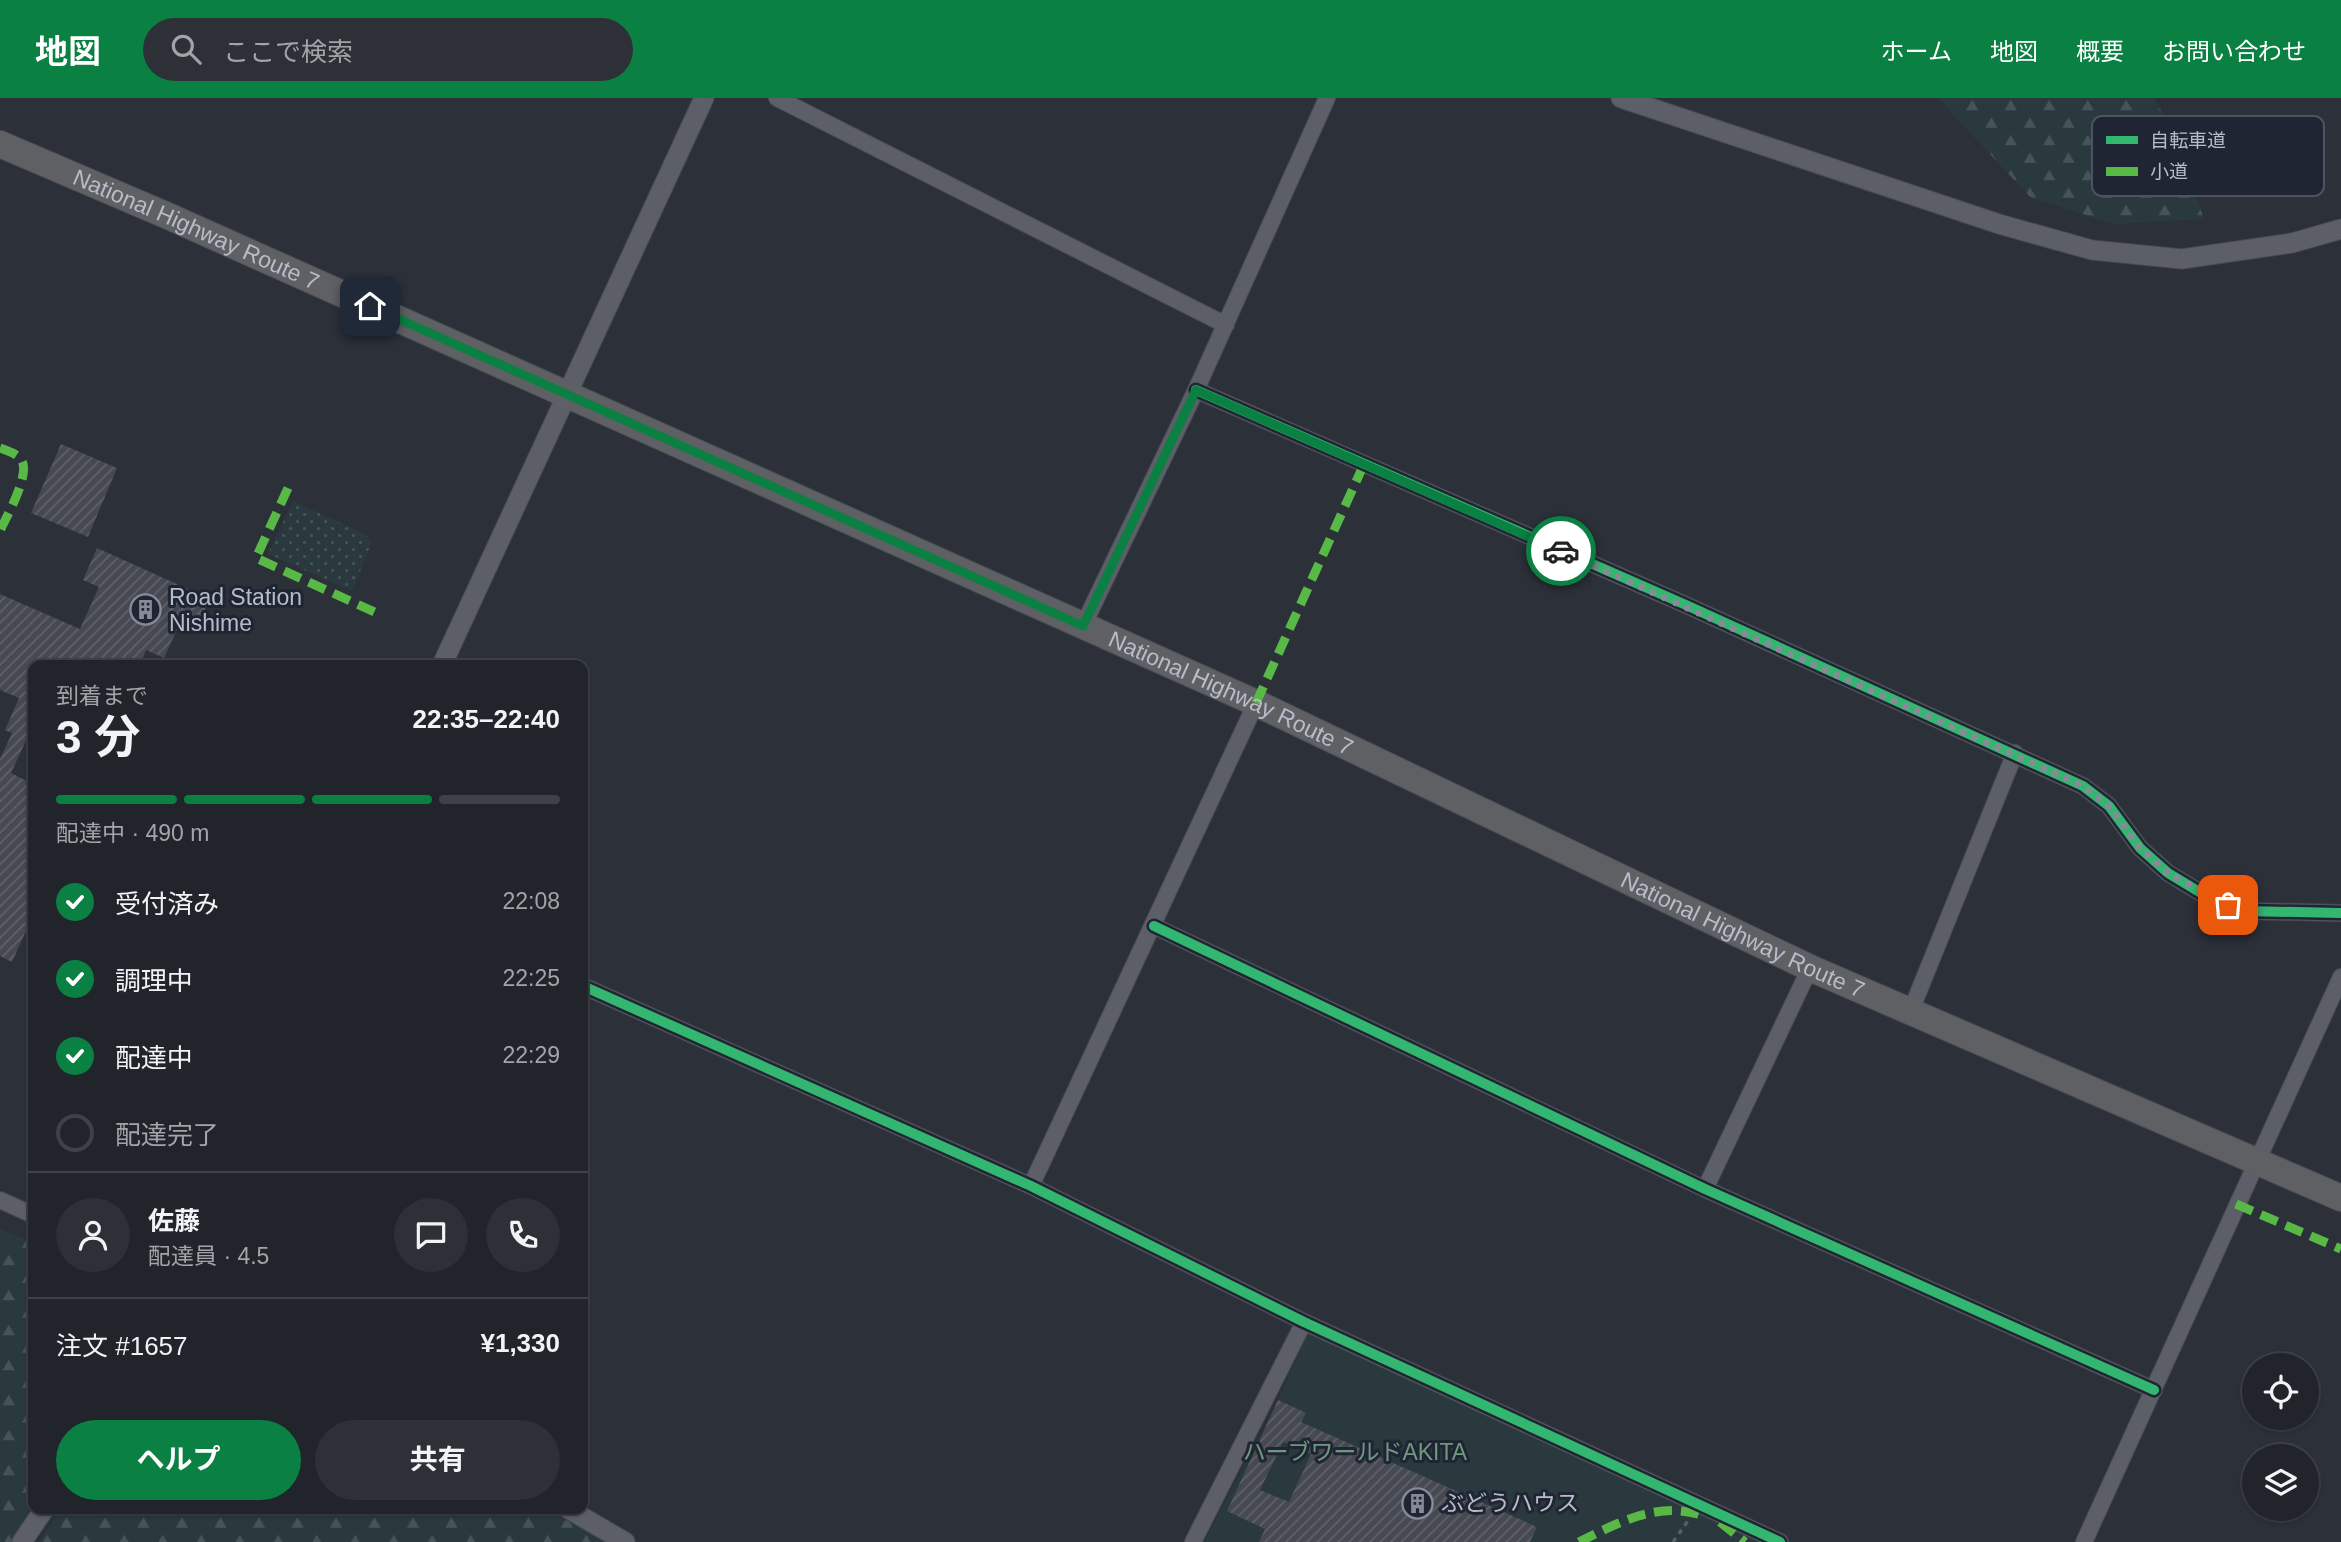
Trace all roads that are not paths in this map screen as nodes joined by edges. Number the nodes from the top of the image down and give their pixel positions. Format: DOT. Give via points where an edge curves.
graph roads {
  1 [pos="704,98"];
  2 [pos="777,98"];
  3 [pos="1327,98"];
  4 [pos="1621,98"];
  5 [pos="0,144"];
  6 [pos="2341,229"];
  7 [pos="1226,325"];
  8 [pos="1196,390"];
  9 [pos="566,394"];
  10 [pos="1083,626"];
  11 [pos="444,660"];
  12 [pos="1256,703"];
  13 [pos="2015,753"];
  14 [pos="2341,913"];
  15 [pos="1154,926"];
  16 [pos="1810,968"];
  17 [pos="2341,977"];
  18 [pos="588,988"];
  19 [pos="1910,1013"];
  20 [pos="2255,1160"];
  21 [pos="1031,1186"];
  22 [pos="1705,1189"];
  23 [pos="2341,1198"];
  24 [pos="0,1200"];
  25 [pos="28,1212"];
  26 [pos="1304,1322"];
  27 [pos="2154,1391"];
  28 [pos="42,1514"];
  29 [pos="577,1514"];
  30 [pos="22,1542"];
  31 [pos="625,1542"];
  32 [pos="1193,1542"];
  33 [pos="1780,1542"];
  34 [pos="2084,1542"];
  1 -- 9 [label="street"];
  2 -- 7 [label="street"];
  3 -- 7 [label="street"];
  4 -- 6 [label="street" via="1999,224 2092,250 2182,259 2292,243"];
  5 -- 9 [label="highway, National Highway Route 7"];
  7 -- 8 [label="street"];
  8 -- 10 [label="street"];
  8 -- 13 [label="street"];
  9 -- 10 [label="highway, National Highway Route 7"];
  9 -- 11 [label="street"];
  10 -- 12 [label="highway, National Highway Route 7"];
  12 -- 15 [label="street"];
  12 -- 16 [label="highway, National Highway Route 7"];
  13 -- 14 [label="street" via="2083,786 2109,806 2140,848 2168,873 2211,899 2244,912"];
  13 -- 19 [label="street"];
  15 -- 21 [label="street"];
  15 -- 22 [label="street"];
  16 -- 19 [label="highway, National Highway Route 7"];
  16 -- 22 [label="street"];
  17 -- 20 [label="street"];
  18 -- 21 [label="street"];
  19 -- 20 [label="highway, National Highway Route 7"];
  20 -- 23 [label="highway, National Highway Route 7"];
  20 -- 27 [label="street"];
  21 -- 26 [label="street"];
  22 -- 27 [label="street"];
  24 -- 25 [label="street"];
  26 -- 32 [label="street"];
  26 -- 33 [label="street"];
  27 -- 34 [label="street"];
  28 -- 30 [label="street"];
  29 -- 31 [label="street"];
}
